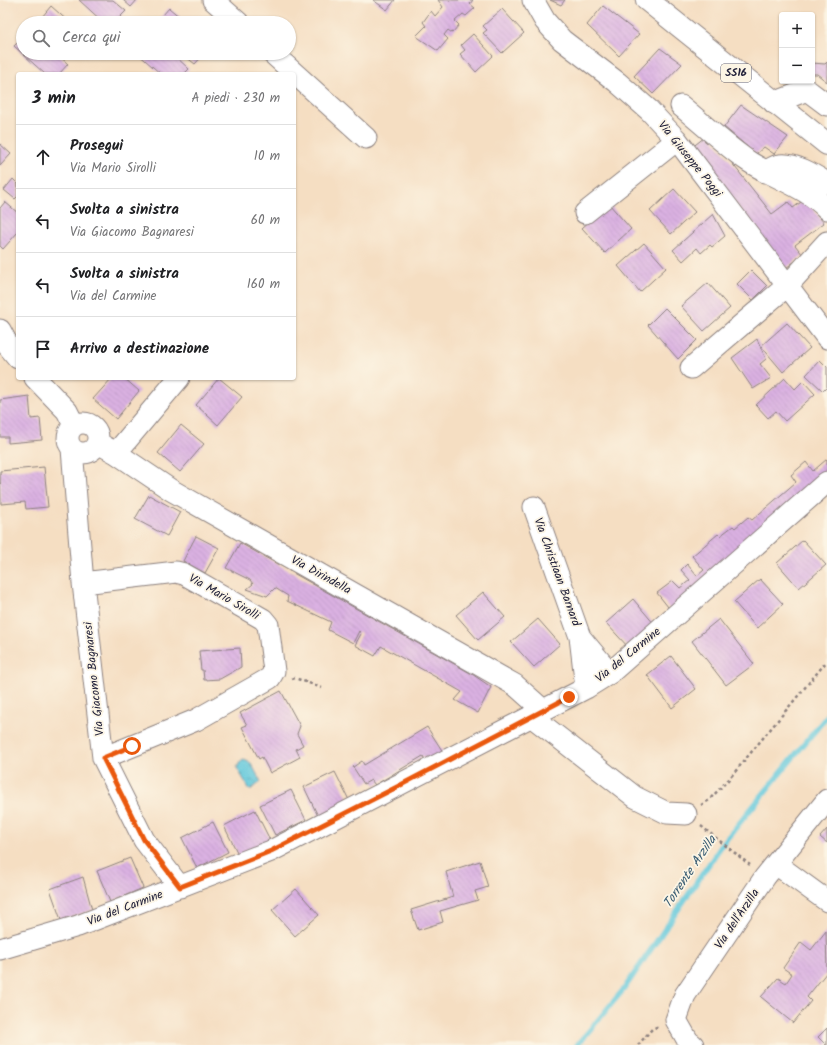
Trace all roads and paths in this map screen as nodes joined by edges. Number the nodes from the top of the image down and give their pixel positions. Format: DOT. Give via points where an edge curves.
graph roads {
  1 [pos="213,0"];
  2 [pos="533,0"];
  3 [pos="647,0"];
  4 [pos="231,16"];
  5 [pos="280,60"];
  6 [pos="293,72"];
  7 [pos="296,75"];
  8 [pos="774,103"];
  9 [pos="827,105"];
  10 [pos="681,106"];
  11 [pos="366,138"];
  12 [pos="677,140"];
  13 [pos="827,144"];
  14 [pos="765,172"];
  15 [pos="827,183"];
  16 [pos="827,210"];
  17 [pos="585,213"];
  18 [pos="827,242"];
  19 [pos="788,285"];
  20 [pos="0,330"];
  21 [pos="827,338"];
  22 [pos="16,356"];
  23 [pos="691,368"];
  24 [pos="177,380"];
  25 [pos="46,382"];
  26 [pos="74,425"];
  27 [pos="98,443"];
  28 [pos="72,449"];
  29 [pos="116,453"];
  30 [pos="827,482"];
  31 [pos="534,507"];
  32 [pos="84,583"];
  33 [pos="580,637"];
  34 [pos="827,661"];
  35 [pos="610,673"];
  36 [pos="270,678"];
  37 [pos="322,688"];
  38 [pos="586,688"];
  39 [pos="537,713"];
  40 [pos="103,758"];
  41 [pos="827,800"];
  42 [pos="686,814"];
  43 [pos="776,864"];
  44 [pos="751,865"];
  45 [pos="180,887"];
  46 [pos="827,901"];
  47 [pos="0,949"];
  48 [pos="676,1020"];
  49 [pos="638,1045"];
  50 [pos="693,1045"];
  1 -- 4 [label="street"];
  2 -- 12 [label="street, Via Giuseppe Poggi" via="545,21 562,40 617,82 649,110"];
  3 -- 8 [label="main road, SS16"];
  5 -- 6 [label="street"];
  7 -- 11 [label="street"];
  8 -- 9 [label="street" via="808,90"];
  8 -- 13 [label="main road, SS16"];
  10 -- 14 [label="street"];
  12 -- 17 [label="street"];
  12 -- 19 [label="street, Via Giuseppe Poggi"];
  14 -- 15 [label="street" via="779,165 793,167"];
  14 -- 16 [label="street" via="819,200"];
  18 -- 19 [label="street"];
  19 -- 21 [label="street, Via Giuseppe Poggi"];
  19 -- 23 [label="street"];
  20 -- 22 [label="street"];
  24 -- 29 [label="street"];
  25 -- 26 [label="street"];
  26 -- 27 [label="street" via="92,425 96,430"];
  26 -- 28 [label="street" via="68,434"];
  27 -- 28 [label="street" via="95,448 84,454"];
  27 -- 29 [label="street, Via Dirindella"];
  28 -- 32 [label="street, Via Giacomo Bagnaresi"];
  29 -- 39 [label="street, Via Dirindella" via="171,490 515,685"];
  30 -- 35 [label="street, Via del Carmine"];
  31 -- 33 [label="street, Via Christiaan Barnard"];
  32 -- 36 [label="street, Via Mario Sirolli" via="176,572 184,574 263,619 268,625 274,671"];
  32 -- 40 [label="street, Via Giacomo Bagnaresi"];
  33 -- 35 [label="street, Via Christiaan Barnard"];
  33 -- 38 [label="street, Via Christiaan Barnard"];
  34 -- 42 [label="path" via="729,779 708,801"];
  35 -- 38 [label="street, Via del Carmine"];
  36 -- 37 [label="path" via="295,678"];
  36 -- 40 [label="street" via="196,720"];
  38 -- 39 [label="street, Via del Carmine"];
  39 -- 42 [label="street, Via Dirindella" via="635,796 667,812"];
  39 -- 45 [label="street, Via del Carmine" via="271,851"];
  40 -- 45 [label="street, Via Giacomo Bagnaresi" via="144,840"];
  41 -- 43 [label="street, Via dell'Arzilla"];
  42 -- 44 [label="path"];
  43 -- 46 [label="street"];
  43 -- 48 [label="street, Via dell'Arzilla" via="685,995"];
  45 -- 47 [label="street, Via del Carmine" via="78,926"];
  48 -- 49 [label="path" via="652,1029"];
  48 -- 50 [label="street"];
}
